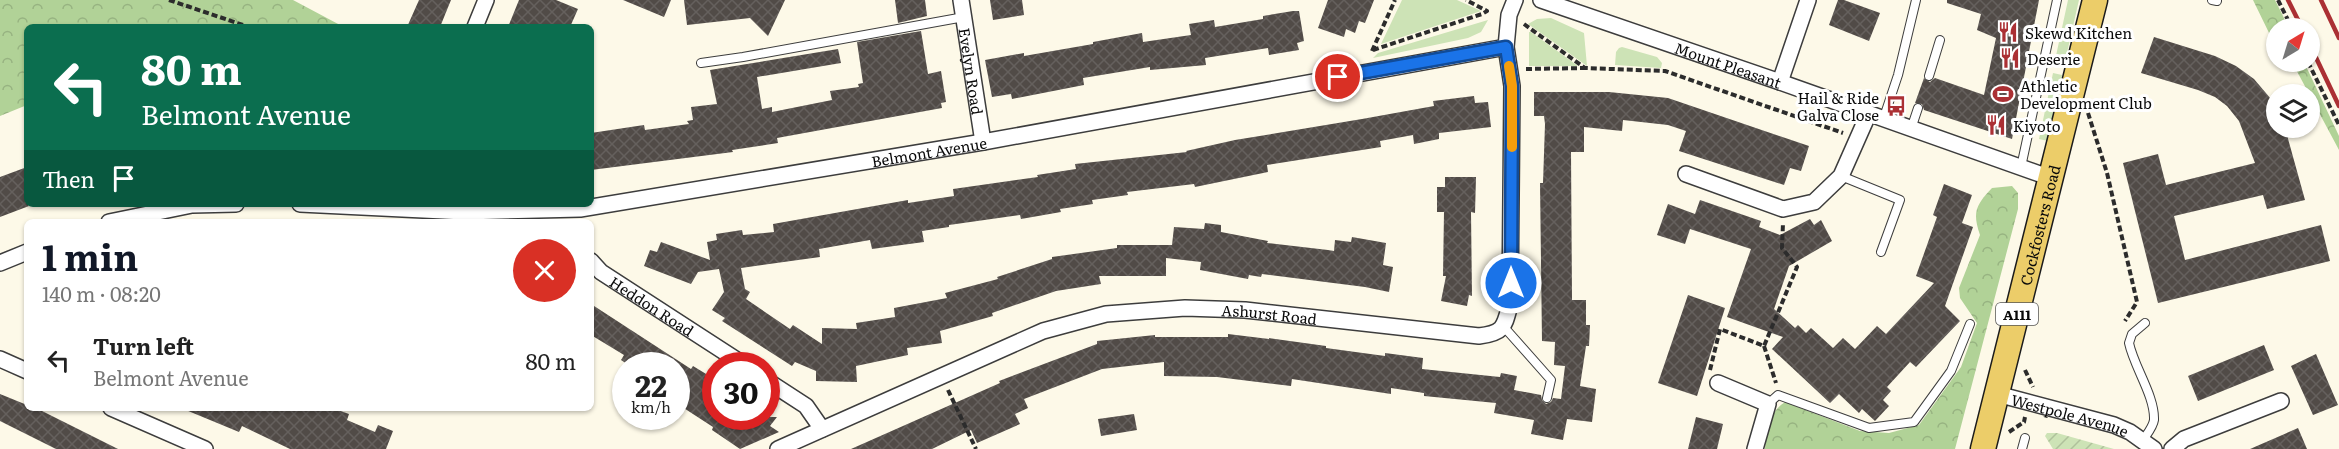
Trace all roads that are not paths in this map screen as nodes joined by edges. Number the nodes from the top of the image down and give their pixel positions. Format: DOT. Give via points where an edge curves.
graph roads {
  1 [pos="486,0"];
  2 [pos="961,0"];
  3 [pos="1515,0"];
  4 [pos="1541,0"];
  5 [pos="1808,0"];
  6 [pos="1916,0"];
  7 [pos="2057,0"];
  8 [pos="2095,0"];
  9 [pos="964,17"];
  10 [pos="476,24"];
  11 [pos="1940,40"];
  12 [pos="1506,47"];
  13 [pos="701,63"];
  14 [pos="1929,76"];
  15 [pos="1780,82"];
  16 [pos="1918,108"];
  17 [pos="1868,114"];
  18 [pos="1883,120"];
  19 [pos="1911,130"];
  20 [pos="983,142"];
  21 [pos="2020,167"];
  22 [pos="1686,174"];
  23 [pos="1841,176"];
  24 [pos="2051,178"];
  25 [pos="182,207"];
  26 [pos="409,207"];
  27 [pos="581,215"];
  28 [pos="124,219"];
  29 [pos="1881,252"];
  30 [pos="24,253"];
  31 [pos="0,263"];
  32 [pos="594,264"];
  33 [pos="2145,323"];
  34 [pos="1970,324"];
  35 [pos="1504,327"];
  36 [pos="724,352"];
  37 [pos="0,359"];
  38 [pos="24,370"];
  39 [pos="1718,383"];
  40 [pos="780,389"];
  41 [pos="1997,394"];
  42 [pos="1547,398"];
  43 [pos="1773,400"];
  44 [pos="2281,400"];
  45 [pos="118,411"];
  46 [pos="822,429"];
  47 [pos="2025,438"];
  48 [pos="2149,445"];
  49 [pos="205,449"];
  50 [pos="778,449"];
  51 [pos="1755,449"];
  52 [pos="1983,449"];
  53 [pos="2022,449"];
  54 [pos="2172,449"];
  1 -- 10 [label="street"];
  2 -- 9 [label="street, Evelyn Road"];
  3 -- 12 [label="street" via="1509,15"];
  4 -- 15 [label="street, Mount Pleasant"];
  5 -- 15 [label="street"];
  6 -- 18 [label="lane"];
  7 -- 21 [label="lane"];
  8 -- 24 [label="main road, Cockfosters Road / A111"];
  9 -- 13 [label="lane"];
  9 -- 20 [label="street, Evelyn Road"];
  11 -- 14 [label="lane"];
  12 -- 20 [label="street, Belmont Avenue"];
  12 -- 35 [label="street" via="1512,86 1510,305"];
  15 -- 17 [label="street, Mount Pleasant"];
  16 -- 19 [label="lane"];
  17 -- 18 [label="street, Mount Pleasant"];
  17 -- 23 [label="street"];
  18 -- 19 [label="street, Mount Pleasant"];
  19 -- 21 [label="street, Mount Pleasant"];
  20 -- 27 [label="street, Belmont Avenue"];
  21 -- 24 [label="street, Mount Pleasant"];
  22 -- 23 [label="street" via="1783,209 1814,202"];
  23 -- 29 [label="lane" via="1900,200"];
  24 -- 41 [label="main road, Cockfosters Road / A111"];
  25 -- 28 [label="street"];
  26 -- 27 [label="street, Belmont Avenue"];
  30 -- 31 [label="street"];
  32 -- 36 [label="street, Heddon Road"];
  33 -- 48 [label="lane, Westpole Avenue" via="2132,334 2129,343 2151,403 2154,420"];
  34 -- 43 [label="lane" via="1951,371 1914,422 1869,428"];
  35 -- 42 [label="lane" via="1551,380"];
  35 -- 46 [label="street, Ashurst Road" via="1494,334 1479,336 1245,310 1185,308 1106,314 1043,331"];
  37 -- 38 [label="street"];
  39 -- 43 [label="street"];
  40 -- 46 [label="street" via="806,406"];
  41 -- 48 [label="street, Westpole Avenue" via="2114,425"];
  41 -- 52 [label="main road, Cockfosters Road / A111"];
  43 -- 51 [label="street"];
  44 -- 54 [label="street" via="2184,439"];
  45 -- 49 [label="street"];
  46 -- 50 [label="street, Ashurst Road"];
  47 -- 53 [label="lane"];
}
